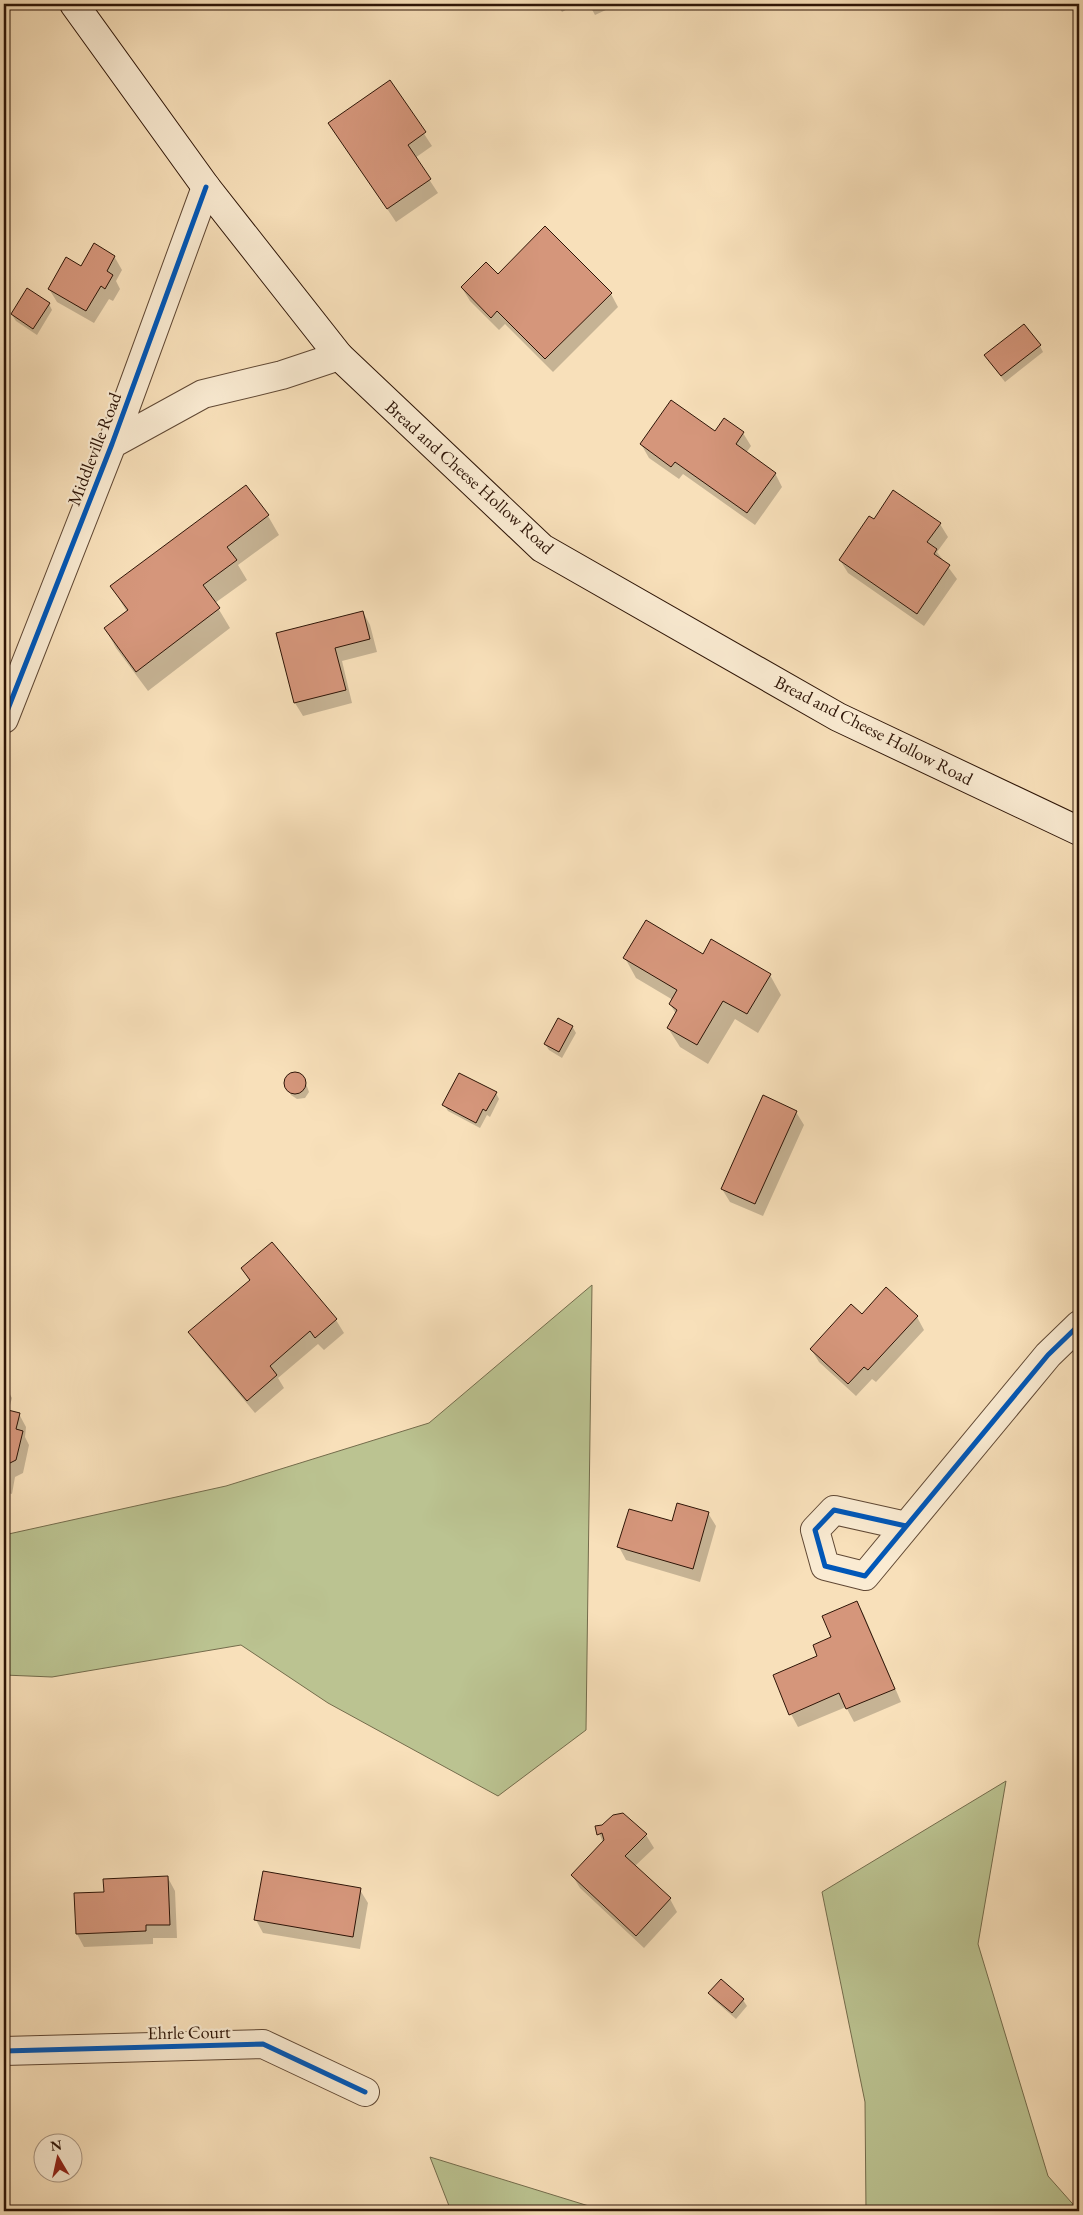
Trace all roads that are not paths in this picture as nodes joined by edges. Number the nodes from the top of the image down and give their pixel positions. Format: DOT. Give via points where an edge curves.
graph roads {
  1 [pos="74,4"];
  2 [pos="206,187"];
  3 [pos="339,356"];
  4 [pos="112,444"];
  5 [pos="4,719"];
  6 [pos="1079,831"];
  7 [pos="1079,1325"];
  8 [pos="906,1526"];
  9 [pos="4,2050"];
  10 [pos="365,2092"];
  1 -- 2 [label="street, Bread and Cheese Hollow Road"];
  2 -- 3 [label="street, Bread and Cheese Hollow Road"];
  2 -- 4 [label="street, Middleville Road"];
  3 -- 4 [label="street" via="203,394"];
  3 -- 6 [label="street, Bread and Cheese Hollow Road" via="542,548 838,716"];
  4 -- 5 [label="street, Middleville Road"];
  7 -- 8 [label="street" via="1048,1355"];
  9 -- 10 [label="street, Ehrle Court" via="263,2044"];
}
